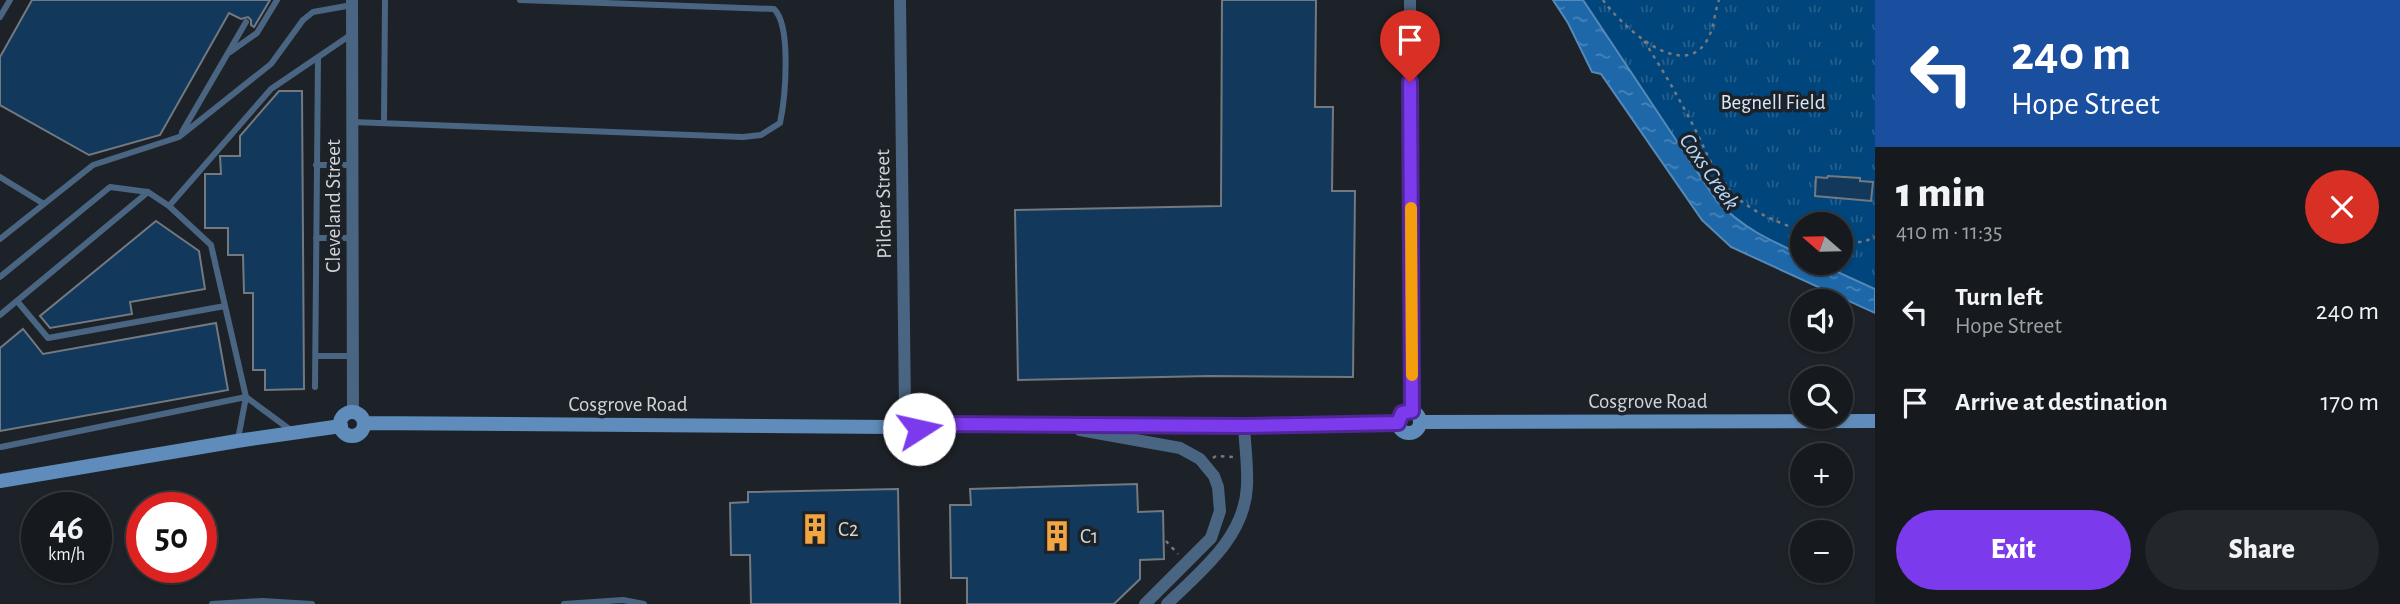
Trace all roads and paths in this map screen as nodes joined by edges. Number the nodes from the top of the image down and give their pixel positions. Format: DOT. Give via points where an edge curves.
graph roads {
  1 [pos="10,0"];
  2 [pos="277,0"];
  3 [pos="385,0"];
  4 [pos="520,0"];
  5 [pos="541,0"];
  6 [pos="900,0"];
  7 [pos="1410,0"];
  8 [pos="1603,0"];
  9 [pos="1719,0"];
  10 [pos="582,1"];
  11 [pos="352,2"];
  12 [pos="623,2"];
  13 [pos="0,17"];
  14 [pos="246,22"];
  15 [pos="352,34"];
  16 [pos="1644,41"];
  17 [pos="227,54"];
  18 [pos="318,57"];
  19 [pos="352,122"];
  20 [pos="383,123"];
  21 [pos="179,136"];
  22 [pos="316,165"];
  23 [pos="352,165"];
  24 [pos="0,177"];
  25 [pos="148,192"];
  26 [pos="44,204"];
  27 [pos="169,205"];
  28 [pos="1790,227"];
  29 [pos="1875,237"];
  30 [pos="316,238"];
  31 [pos="352,238"];
  32 [pos="0,239"];
  33 [pos="1853,242"];
  34 [pos="0,277"];
  35 [pos="17,302"];
  36 [pos="225,306"];
  37 [pos="0,315"];
  38 [pos="316,356"];
  39 [pos="352,356"];
  40 [pos="315,387"];
  41 [pos="246,397"];
  42 [pos="905,408"];
  43 [pos="353,412"];
  44 [pos="1416,416"];
  45 [pos="1875,421"];
  46 [pos="364,423"];
  47 [pos="921,425"];
  48 [pos="341,426"];
  49 [pos="1062,426"];
  50 [pos="1244,426"];
  51 [pos="891,427"];
  52 [pos="293,432"];
  53 [pos="237,441"];
  54 [pos="1,447"];
  55 [pos="1237,457"];
  56 [pos="1211,460"];
  57 [pos="0,481"];
  58 [pos="1166,541"];
  59 [pos="1180,556"];
  60 [pos="1153,601"];
  61 [pos="212,604"];
  62 [pos="312,604"];
  63 [pos="564,604"];
  64 [pos="644,604"];
  65 [pos="1167,604"];
  1 -- 13 [label="lane"];
  2 -- 17 [label="lane" via="257,33"];
  3 -- 20 [label="lane"];
  4 -- 5 [label="lane"];
  5 -- 10 [label="lane"];
  6 -- 42 [label="street, Pilcher Street"];
  7 -- 44 [label="street"];
  8 -- 16 [label="path"];
  9 -- 16 [label="path" via="1712,30 1697,52 1663,52"];
  10 -- 12 [label="lane"];
  11 -- 15 [label="street, Cleveland Street"];
  11 -- 21 [label="lane" via="313,12 271,64"];
  12 -- 20 [label="lane" via="774,9 785,36 780,123 761,135 743,137"];
  14 -- 17 [label="lane"];
  15 -- 18 [label="lane"];
  15 -- 19 [label="street, Cleveland Street"];
  16 -- 28 [label="path" via="1730,191 1771,220"];
  17 -- 21 [label="lane"];
  18 -- 22 [label="lane"];
  18 -- 27 [label="lane" via="271,89"];
  19 -- 20 [label="lane"];
  19 -- 23 [label="street, Cleveland Street"];
  21 -- 26 [label="lane" via="93,165"];
  22 -- 23 [label="lane"];
  22 -- 30 [label="lane"];
  23 -- 31 [label="street, Cleveland Street"];
  24 -- 26 [label="lane"];
  25 -- 27 [label="lane"];
  25 -- 34 [label="lane" via="110,187"];
  25 -- 35 [label="lane"];
  26 -- 32 [label="lane"];
  27 -- 36 [label="lane" via="211,245"];
  29 -- 33 [label="path"];
  30 -- 31 [label="lane"];
  30 -- 38 [label="lane"];
  31 -- 39 [label="street, Cleveland Street"];
  35 -- 36 [label="lane" via="48,338"];
  35 -- 37 [label="lane"];
  36 -- 41 [label="lane"];
  38 -- 39 [label="lane"];
  38 -- 40 [label="lane"];
  39 -- 43 [label="street, Cleveland Street"];
  41 -- 52 [label="lane"];
  41 -- 53 [label="lane"];
  41 -- 54 [label="lane"];
  42 -- 47 [label="main road" via="915,411"];
  42 -- 51 [label="main road" via="894,414"];
  43 -- 46 [label="main road"];
  43 -- 48 [label="main road" via="345,414"];
  44 -- 45 [label="main road, Cosgrove Road"];
  44 -- 50 [label="main road, Cosgrove Road" via="1418,429 1409,434 1398,423"];
  46 -- 48 [label="main road" via="362,431 352,436"];
  46 -- 51 [label="main road, Cosgrove Road"];
  47 -- 49 [label="main road"];
  47 -- 51 [label="main road" via="909,438 896,435"];
  48 -- 52 [label="main road"];
  49 -- 50 [label="main road"];
  49 -- 60 [label="street" via="1180,448 1200,459 1214,476 1220,497 1215,529"];
  50 -- 65 [label="street" via="1247,487 1238,525 1218,553"];
  52 -- 53 [label="main road"];
  53 -- 57 [label="main road"];
  55 -- 56 [label="path"];
  58 -- 59 [label="path"];
  61 -- 62 [label="lane"];
  63 -- 64 [label="lane" via="623,600"];
}
